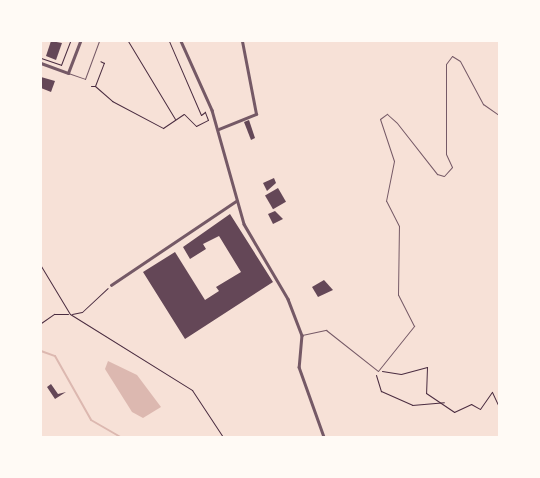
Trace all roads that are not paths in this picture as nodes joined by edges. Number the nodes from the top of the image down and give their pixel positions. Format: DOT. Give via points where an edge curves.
graph roads {
  1 [pos="80,41"];
  2 [pos="99,41"];
  3 [pos="181,41"];
  4 [pos="242,41"];
  5 [pos="41,63"];
  6 [pos="68,73"];
  7 [pos="499,115"];
  8 [pos="219,129"];
  9 [pos="236,201"];
  10 [pos="111,285"];
  11 [pos="302,335"];
  12 [pos="324,437"];
  1 -- 6 [label="street"];
  2 -- 6 [label="lane" via="84,79"];
  3 -- 8 [label="street"];
  4 -- 8 [label="street" via="256,114"];
  5 -- 6 [label="street"];
  7 -- 11 [label="lane" via="482,104 460,61 452,56 446,64 446,154 452,167 444,176 437,174 387,114 380,119 394,161 386,201 399,226 398,295 415,323 376,371 326,330"];
  8 -- 9 [label="street"];
  9 -- 10 [label="street"];
  9 -- 11 [label="street" via="288,299"];
  11 -- 12 [label="street" via="299,367"];
}
